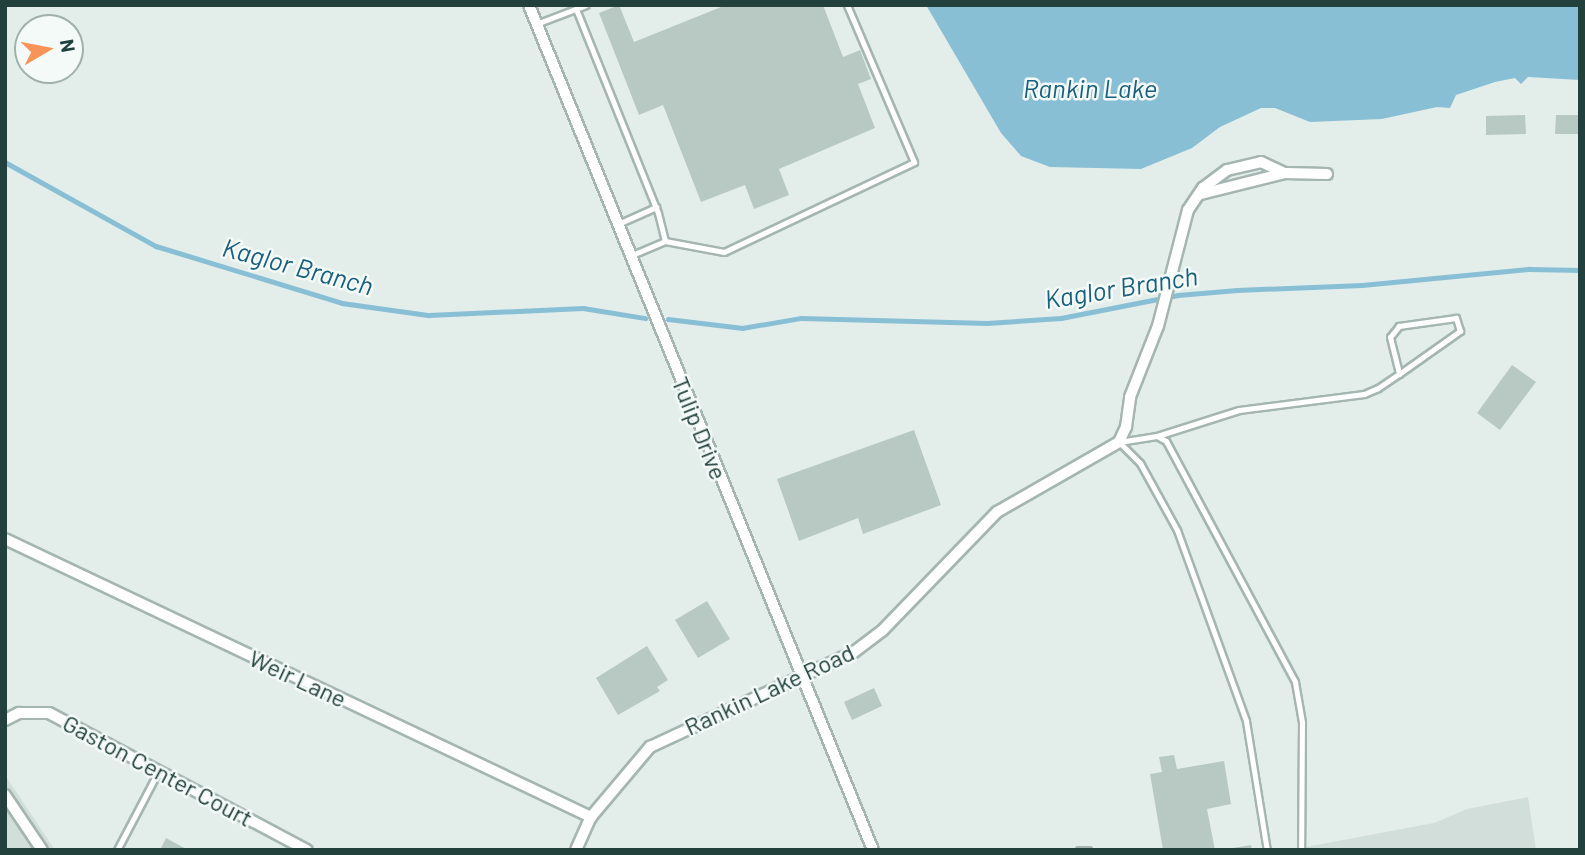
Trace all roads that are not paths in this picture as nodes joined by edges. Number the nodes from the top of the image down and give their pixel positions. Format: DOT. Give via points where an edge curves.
graph roads {
  1 [pos="529,5"];
  2 [pos="586,5"];
  3 [pos="847,5"];
  4 [pos="576,9"];
  5 [pos="536,23"];
  6 [pos="1285,173"];
  7 [pos="1327,174"];
  8 [pos="1201,194"];
  9 [pos="656,207"];
  10 [pos="618,224"];
  11 [pos="665,241"];
  12 [pos="631,256"];
  13 [pos="1399,374"];
  14 [pos="1157,436"];
  15 [pos="1119,442"];
  16 [pos="5,539"];
  17 [pos="801,675"];
  18 [pos="5,720"];
  19 [pos="158,771"];
  20 [pos="5,795"];
  21 [pos="591,817"];
  22 [pos="1090,849"];
  23 [pos="42,850"];
  24 [pos="117,850"];
  25 [pos="307,850"];
  26 [pos="576,850"];
  27 [pos="873,850"];
  28 [pos="1079,850"];
  29 [pos="1267,850"];
  30 [pos="1301,850"];
  1 -- 5 [label="street, Tulip Drive"];
  2 -- 4 [label="lane"];
  3 -- 11 [label="lane" via="914,162 724,253"];
  4 -- 5 [label="lane"];
  4 -- 9 [label="lane"];
  5 -- 10 [label="street, Tulip Drive"];
  6 -- 7 [label="street"];
  6 -- 8 [label="street"];
  6 -- 8 [label="street" via="1265,162 1238,166 1214,178"];
  8 -- 15 [label="street" via="1186,217 1164,307 1130,397"];
  9 -- 10 [label="lane"];
  9 -- 11 [label="lane"];
  10 -- 12 [label="street, Tulip Drive"];
  11 -- 12 [label="lane"];
  12 -- 17 [label="street, Tulip Drive"];
  13 -- 13 [label="lane" via="1460,331 1455,318 1399,326 1390,337"];
  13 -- 14 [label="lane" via="1364,394 1239,410"];
  14 -- 15 [label="lane"];
  14 -- 30 [label="lane" via="1166,441 1295,682 1302,722"];
  15 -- 17 [label="street, Rankin Lake Road" via="997,512 883,630 854,652"];
  15 -- 29 [label="lane" via="1140,463 1182,541 1246,721"];
  16 -- 21 [label="street, Weir Lane"];
  17 -- 21 [label="street, Rankin Lake Road" via="650,747"];
  17 -- 27 [label="street, Tulip Drive"];
  18 -- 19 [label="street, Gaston Center Court" via="19,713 49,713"];
  19 -- 24 [label="lane"];
  19 -- 25 [label="street, Gaston Center Court"];
  20 -- 23 [label="street"];
  21 -- 26 [label="street, Rankin Lake Road"];
  22 -- 28 [label="lane"];
}
